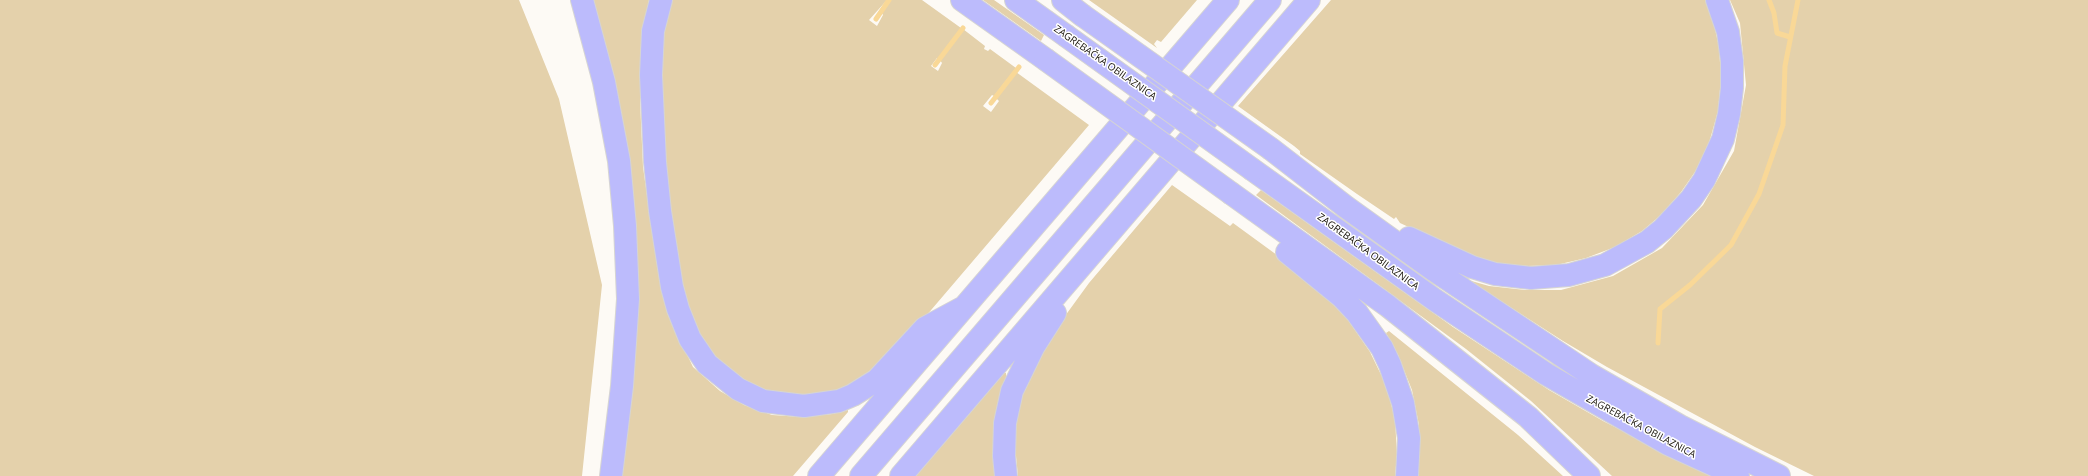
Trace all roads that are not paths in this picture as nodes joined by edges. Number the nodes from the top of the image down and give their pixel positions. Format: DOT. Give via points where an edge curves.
graph roads {
  1 [pos="582,0"];
  2 [pos="661,0"];
  3 [pos="962,0"];
  4 [pos="1016,0"];
  5 [pos="1063,0"];
  6 [pos="1208,0"];
  7 [pos="1228,0"];
  8 [pos="1270,0"];
  9 [pos="1309,0"];
  10 [pos="1717,0"];
  11 [pos="1174,62"];
  12 [pos="1232,194"];
  13 [pos="1346,207"];
  14 [pos="1115,225"];
  15 [pos="964,306"];
  16 [pos="611,476"];
  17 [pos="818,476"];
  18 [pos="861,476"];
  19 [pos="901,476"];
  20 [pos="1006,476"];
  21 [pos="1407,476"];
  22 [pos="1589,476"];
  23 [pos="1738,476"];
  24 [pos="1779,476"];
  1 -- 16 [label="highway" via="606,90 619,161 625,226 628,299 622,386"];
  2 -- 15 [label="highway" via="654,31 650,75 660,211 678,309 690,339 707,364 738,389 769,402 804,406 839,401 877,380 925,328"];
  3 -- 12 [label="highway, bridge"];
  4 -- 23 [label="highway, ZAGREBAČKA OBILAZNICA, bridge" via="1435,300 1546,374 1668,444"];
  5 -- 13 [label="highway, bridge"];
  6 -- 11 [label="highway" via="1190,22"];
  7 -- 11 [label="highway"];
  8 -- 18 [label="highway"];
  9 -- 14 [label="highway"];
  10 -- 13 [label="highway" via="1728,32 1732,61 1732,88 1723,139 1704,180 1679,213 1658,234 1628,253 1605,265 1568,275 1531,278 1495,274 1431,250 1365,209"];
  11 -- 15 [label="highway"];
  12 -- 21 [label="highway" via="1264,235 1310,269 1342,297 1382,348 1403,403 1409,438"];
  12 -- 22 [label="highway" via="1388,306 1528,416"];
  13 -- 24 [label="highway" via="1431,268 1591,375 1680,426"];
  14 -- 19 [label="highway"];
  14 -- 20 [label="highway" via="1100,256 1052,317 1020,373 1009,402 1005,423"];
  15 -- 17 [label="highway"];
}
